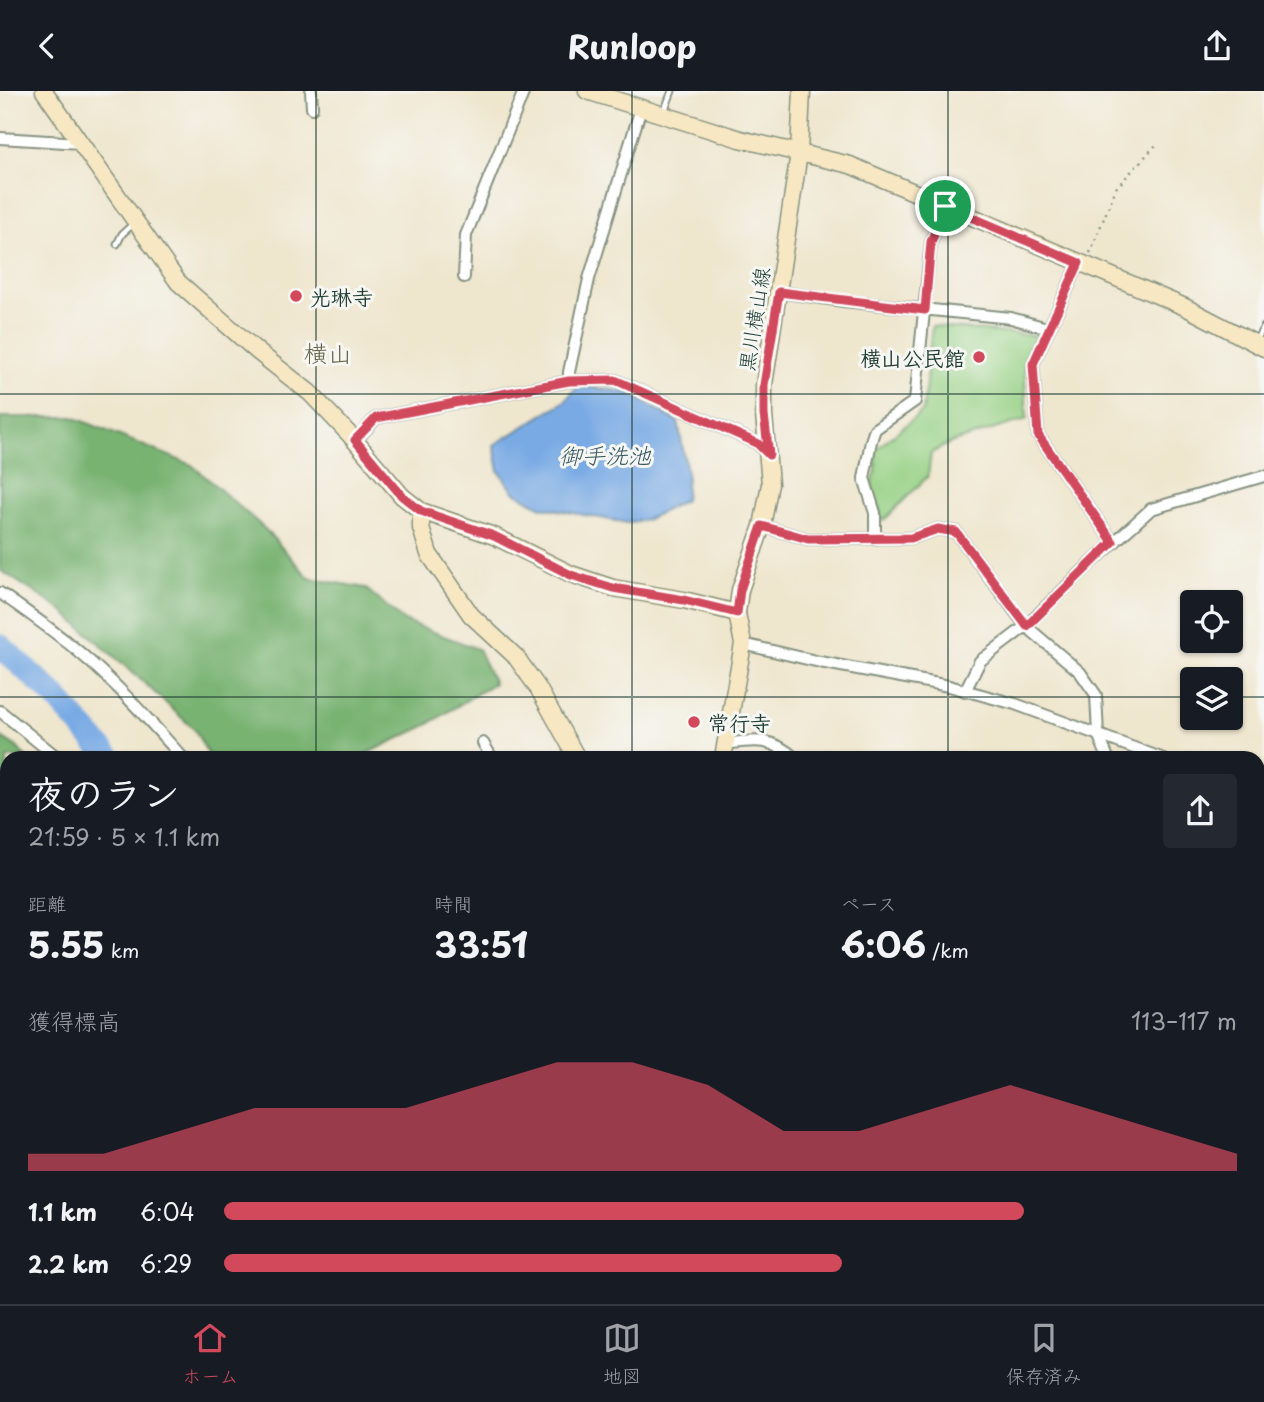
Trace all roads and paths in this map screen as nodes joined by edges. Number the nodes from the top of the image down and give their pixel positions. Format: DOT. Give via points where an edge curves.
graph roads {
  1 [pos="44,91"];
  2 [pos="311,91"];
  3 [pos="524,91"];
  4 [pos="587,91"];
  5 [pos="672,91"];
  6 [pos="802,91"];
  7 [pos="312,108"];
  8 [pos="641,108"];
  9 [pos="663,115"];
  10 [pos="0,138"];
  11 [pos="80,143"];
  12 [pos="1156,145"];
  13 [pos="799,153"];
  14 [pos="945,206"];
  15 [pos="135,222"];
  16 [pos="117,244"];
  17 [pos="1082,265"];
  18 [pos="464,277"];
  19 [pos="779,292"];
  20 [pos="925,310"];
  21 [pos="1264,327"];
  22 [pos="1047,328"];
  23 [pos="1259,345"];
  24 [pos="569,381"];
  25 [pos="355,440"];
  26 [pos="769,455"];
  27 [pos="1264,476"];
  28 [pos="421,511"];
  29 [pos="762,526"];
  30 [pos="875,539"];
  31 [pos="1113,542"];
  32 [pos="0,593"];
  33 [pos="737,613"];
  34 [pos="1027,626"];
  35 [pos="743,644"];
  36 [pos="965,691"];
  37 [pos="0,711"];
  38 [pos="1098,734"];
  39 [pos="483,743"];
  40 [pos="49,751"];
  41 [pos="177,751"];
  42 [pos="488,751"];
  43 [pos="572,751"];
  44 [pos="724,751"];
  45 [pos="787,751"];
  46 [pos="1105,751"];
  47 [pos="1143,751"];
  1 -- 11 [label="street"];
  2 -- 7 [label="street"];
  3 -- 18 [label="street" via="466,235"];
  4 -- 8 [label="street"];
  5 -- 9 [label="lane"];
  6 -- 13 [label="street, 黒川横山線"];
  8 -- 9 [label="street"];
  8 -- 24 [label="street" via="589,279"];
  9 -- 13 [label="street"];
  10 -- 11 [label="street"];
  11 -- 15 [label="street"];
  12 -- 17 [label="path" via="1116,188"];
  13 -- 14 [label="street" via="850,165"];
  13 -- 19 [label="street, 黒川横山線"];
  14 -- 17 [label="street"];
  14 -- 20 [label="street" via="931,242"];
  15 -- 16 [label="lane"];
  15 -- 25 [label="street" via="178,282 310,393"];
  17 -- 22 [label="street"];
  17 -- 23 [label="street" via="1185,307"];
  19 -- 20 [label="street"];
  19 -- 26 [label="street, 黒川横山線" via="764,385"];
  20 -- 22 [label="street" via="1011,318"];
  20 -- 30 [label="street" via="915,401 875,429 871,440 864,478 875,513"];
  21 -- 23 [label="lane"];
  22 -- 31 [label="street" via="1033,364 1038,435"];
  24 -- 25 [label="street" via="376,418"];
  24 -- 26 [label="street" via="625,383 757,443"];
  25 -- 28 [label="street" via="402,496"];
  26 -- 29 [label="street, 黒川横山線" via="770,484"];
  27 -- 31 [label="street" via="1151,509"];
  28 -- 33 [label="street" via="494,536 571,575"];
  28 -- 43 [label="street" via="429,554 471,615 516,657"];
  29 -- 30 [label="street" via="808,539"];
  29 -- 33 [label="street, 黒川横山線"];
  30 -- 34 [label="street" via="911,538 938,529 956,532"];
  31 -- 34 [label="street"];
  32 -- 41 [label="street" via="86,658"];
  33 -- 35 [label="street, 黒川横山線"];
  34 -- 36 [label="street" via="980,661"];
  34 -- 38 [label="street" via="1080,672 1096,695"];
  35 -- 36 [label="street"];
  35 -- 44 [label="street, 黒川横山線"];
  36 -- 38 [label="street"];
  37 -- 40 [label="street"];
  38 -- 46 [label="street"];
  38 -- 47 [label="street"];
  39 -- 42 [label="street"];
  44 -- 45 [label="street" via="750,741 780,745"];
}
